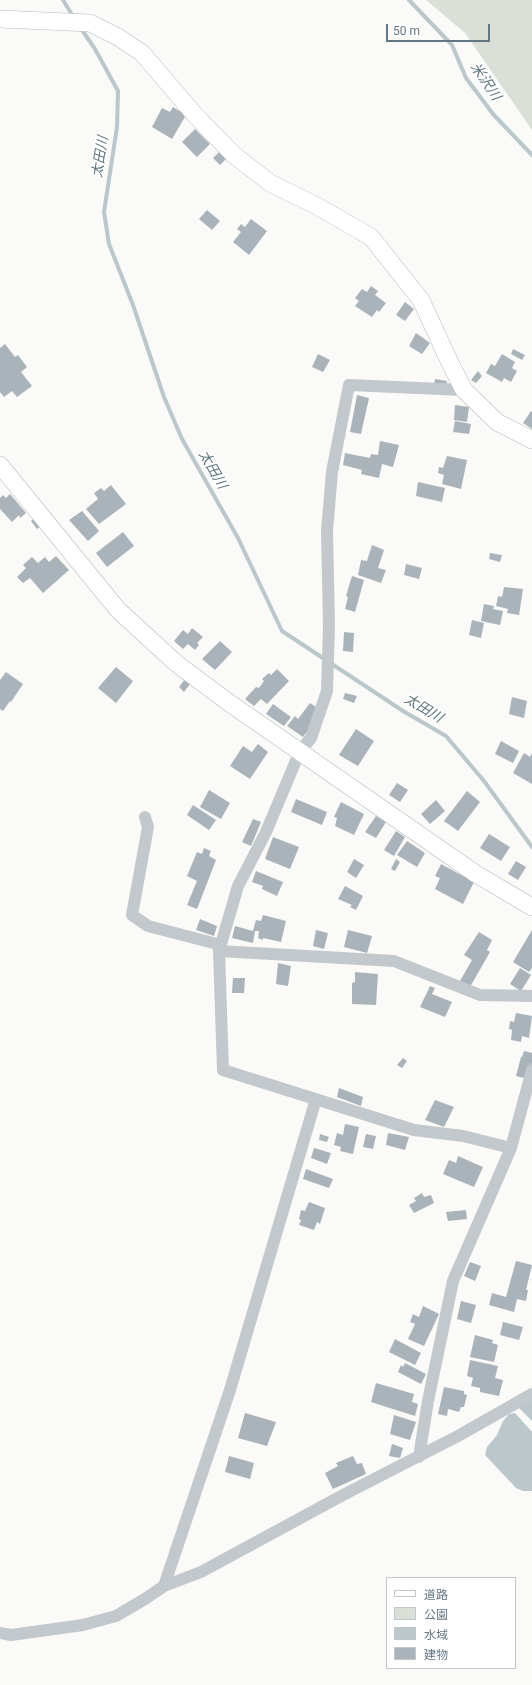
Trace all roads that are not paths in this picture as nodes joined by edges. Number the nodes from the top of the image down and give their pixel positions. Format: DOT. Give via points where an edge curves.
graph roads {
  1 [pos="0,19"];
  2 [pos="464,390"];
  3 [pos="532,440"];
  4 [pos="2,471"];
  5 [pos="300,751"];
  6 [pos="145,817"];
  7 [pos="531,903"];
  8 [pos="220,948"];
  9 [pos="532,996"];
  10 [pos="532,1070"];
  11 [pos="316,1099"];
  12 [pos="511,1148"];
  13 [pos="532,1394"];
  14 [pos="419,1457"];
  15 [pos="164,1586"];
  16 [pos="0,1633"];
  1 -- 2 [label="street" via="90,23 142,53 195,115 234,155 270,183 371,237 421,300"];
  2 -- 3 [label="street" via="497,422"];
  2 -- 5 [label="street" via="349,385 332,472 327,532 327,691 311,738"];
  4 -- 5 [label="street" via="118,610 177,664"];
  5 -- 7 [label="street" via="476,874"];
  5 -- 8 [label="street" via="266,832 238,886"];
  6 -- 8 [label="street" via="148,827 132,915 148,926"];
  8 -- 9 [label="street" via="394,961 480,994"];
  8 -- 11 [label="street" via="223,1070"];
  10 -- 12 [label="street"];
  11 -- 12 [label="street" via="414,1130 463,1136"];
  11 -- 15 [label="street" via="230,1390"];
  12 -- 14 [label="street" via="453,1281"];
  13 -- 14 [label="street"];
  14 -- 15 [label="street" via="201,1572"];
  15 -- 16 [label="street" via="116,1616 83,1625 11,1635"];
}
